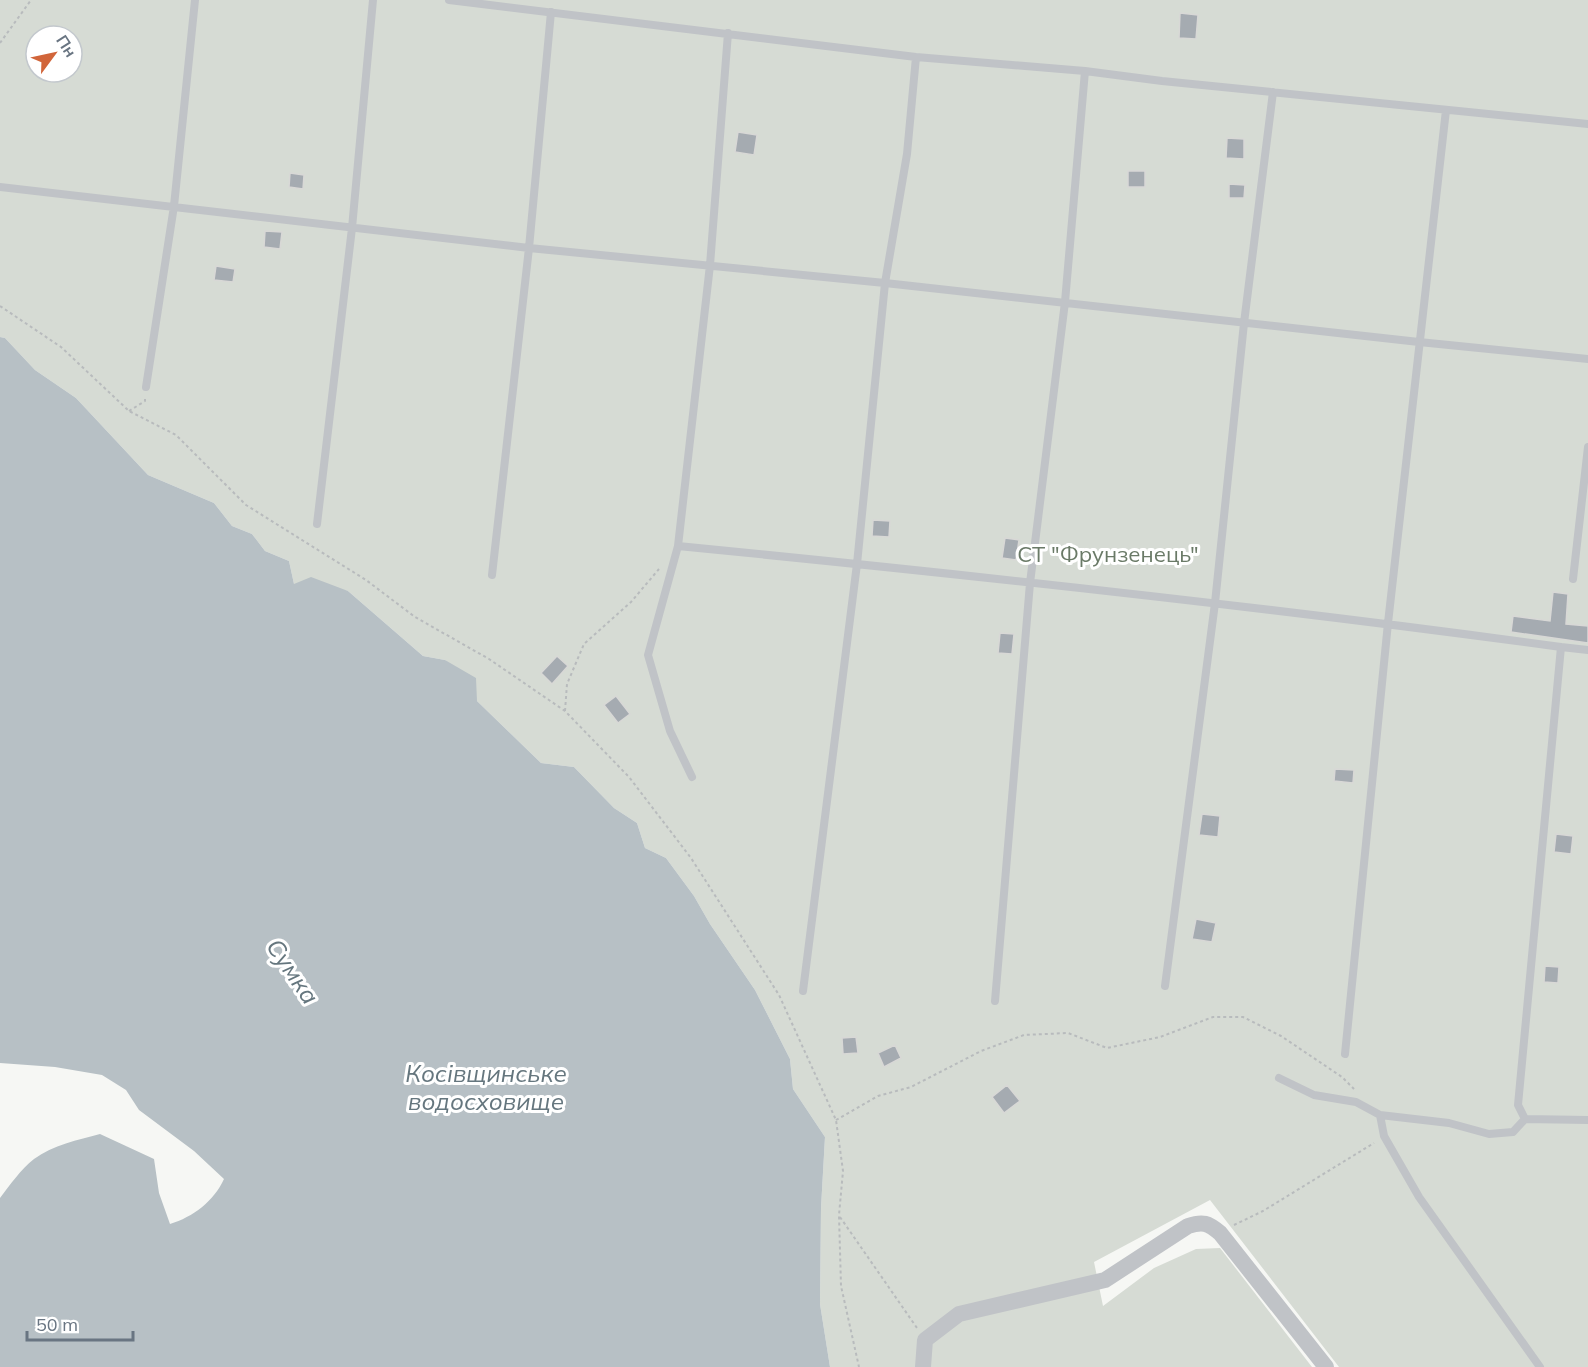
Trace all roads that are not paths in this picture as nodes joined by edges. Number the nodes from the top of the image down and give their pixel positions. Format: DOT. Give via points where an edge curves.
graph roads {
  1 [pos="195,0"];
  2 [pos="373,0"];
  3 [pos="449,0"];
  4 [pos="551,12"];
  5 [pos="728,33"];
  6 [pos="916,57"];
  7 [pos="1085,71"];
  8 [pos="1273,92"];
  9 [pos="1446,110"];
  10 [pos="1588,124"];
  11 [pos="0,187"];
  12 [pos="174,206"];
  13 [pos="352,228"];
  14 [pos="529,248"];
  15 [pos="710,265"];
  16 [pos="885,283"];
  17 [pos="1065,302"];
  18 [pos="1244,323"];
  19 [pos="1419,342"];
  20 [pos="1588,359"];
  21 [pos="146,387"];
  22 [pos="1588,447"];
  23 [pos="317,524"];
  24 [pos="678,546"];
  25 [pos="857,564"];
  26 [pos="492,575"];
  27 [pos="1573,579"];
  28 [pos="1030,583"];
  29 [pos="1215,603"];
  30 [pos="1388,623"];
  31 [pos="1561,647"];
  32 [pos="1588,650"];
  33 [pos="692,777"];
  34 [pos="1165,986"];
  35 [pos="803,992"];
  36 [pos="995,1001"];
  37 [pos="1345,1054"];
  38 [pos="1279,1078"];
  39 [pos="1380,1115"];
  40 [pos="1525,1119"];
  41 [pos="1585,1120"];
  42 [pos="1588,1130"];
  43 [pos="923,1367"];
  44 [pos="1326,1367"];
  45 [pos="1540,1367"];
  1 -- 12 [label="lane"];
  2 -- 13 [label="lane"];
  3 -- 4 [label="lane"];
  4 -- 5 [label="lane"];
  4 -- 14 [label="lane"];
  5 -- 6 [label="lane"];
  5 -- 15 [label="lane"];
  6 -- 7 [label="lane"];
  6 -- 16 [label="lane" via="907,154"];
  7 -- 8 [label="lane"];
  7 -- 17 [label="lane"];
  8 -- 9 [label="lane"];
  8 -- 18 [label="lane"];
  9 -- 10 [label="lane"];
  9 -- 19 [label="lane"];
  11 -- 12 [label="lane"];
  12 -- 13 [label="lane"];
  12 -- 21 [label="lane"];
  13 -- 14 [label="lane"];
  13 -- 23 [label="lane"];
  14 -- 15 [label="lane"];
  14 -- 26 [label="lane"];
  15 -- 16 [label="lane"];
  15 -- 24 [label="lane"];
  16 -- 17 [label="lane"];
  16 -- 25 [label="lane"];
  17 -- 18 [label="lane"];
  17 -- 28 [label="lane"];
  18 -- 19 [label="lane"];
  18 -- 29 [label="lane"];
  19 -- 20 [label="lane"];
  19 -- 30 [label="lane"];
  22 -- 27 [label="lane"];
  24 -- 25 [label="lane"];
  24 -- 33 [label="lane" via="648,655 670,731"];
  25 -- 28 [label="lane"];
  25 -- 35 [label="lane"];
  28 -- 29 [label="lane"];
  28 -- 36 [label="lane"];
  29 -- 30 [label="lane"];
  29 -- 34 [label="lane"];
  30 -- 31 [label="lane"];
  30 -- 37 [label="lane"];
  31 -- 32 [label="lane"];
  31 -- 40 [label="lane" via="1518,1105"];
  38 -- 39 [label="lane" via="1314,1095 1356,1102"];
  39 -- 40 [label="lane" via="1489,1134 1513,1132"];
  39 -- 45 [label="lane" via="1384,1136 1419,1197"];
  40 -- 41 [label="lane"];
  41 -- 42 [label="lane"];
  43 -- 44 [label="street" via="925,1340 959,1314 1105,1280 1188,1226 1201,1222 1220,1233"];
}
